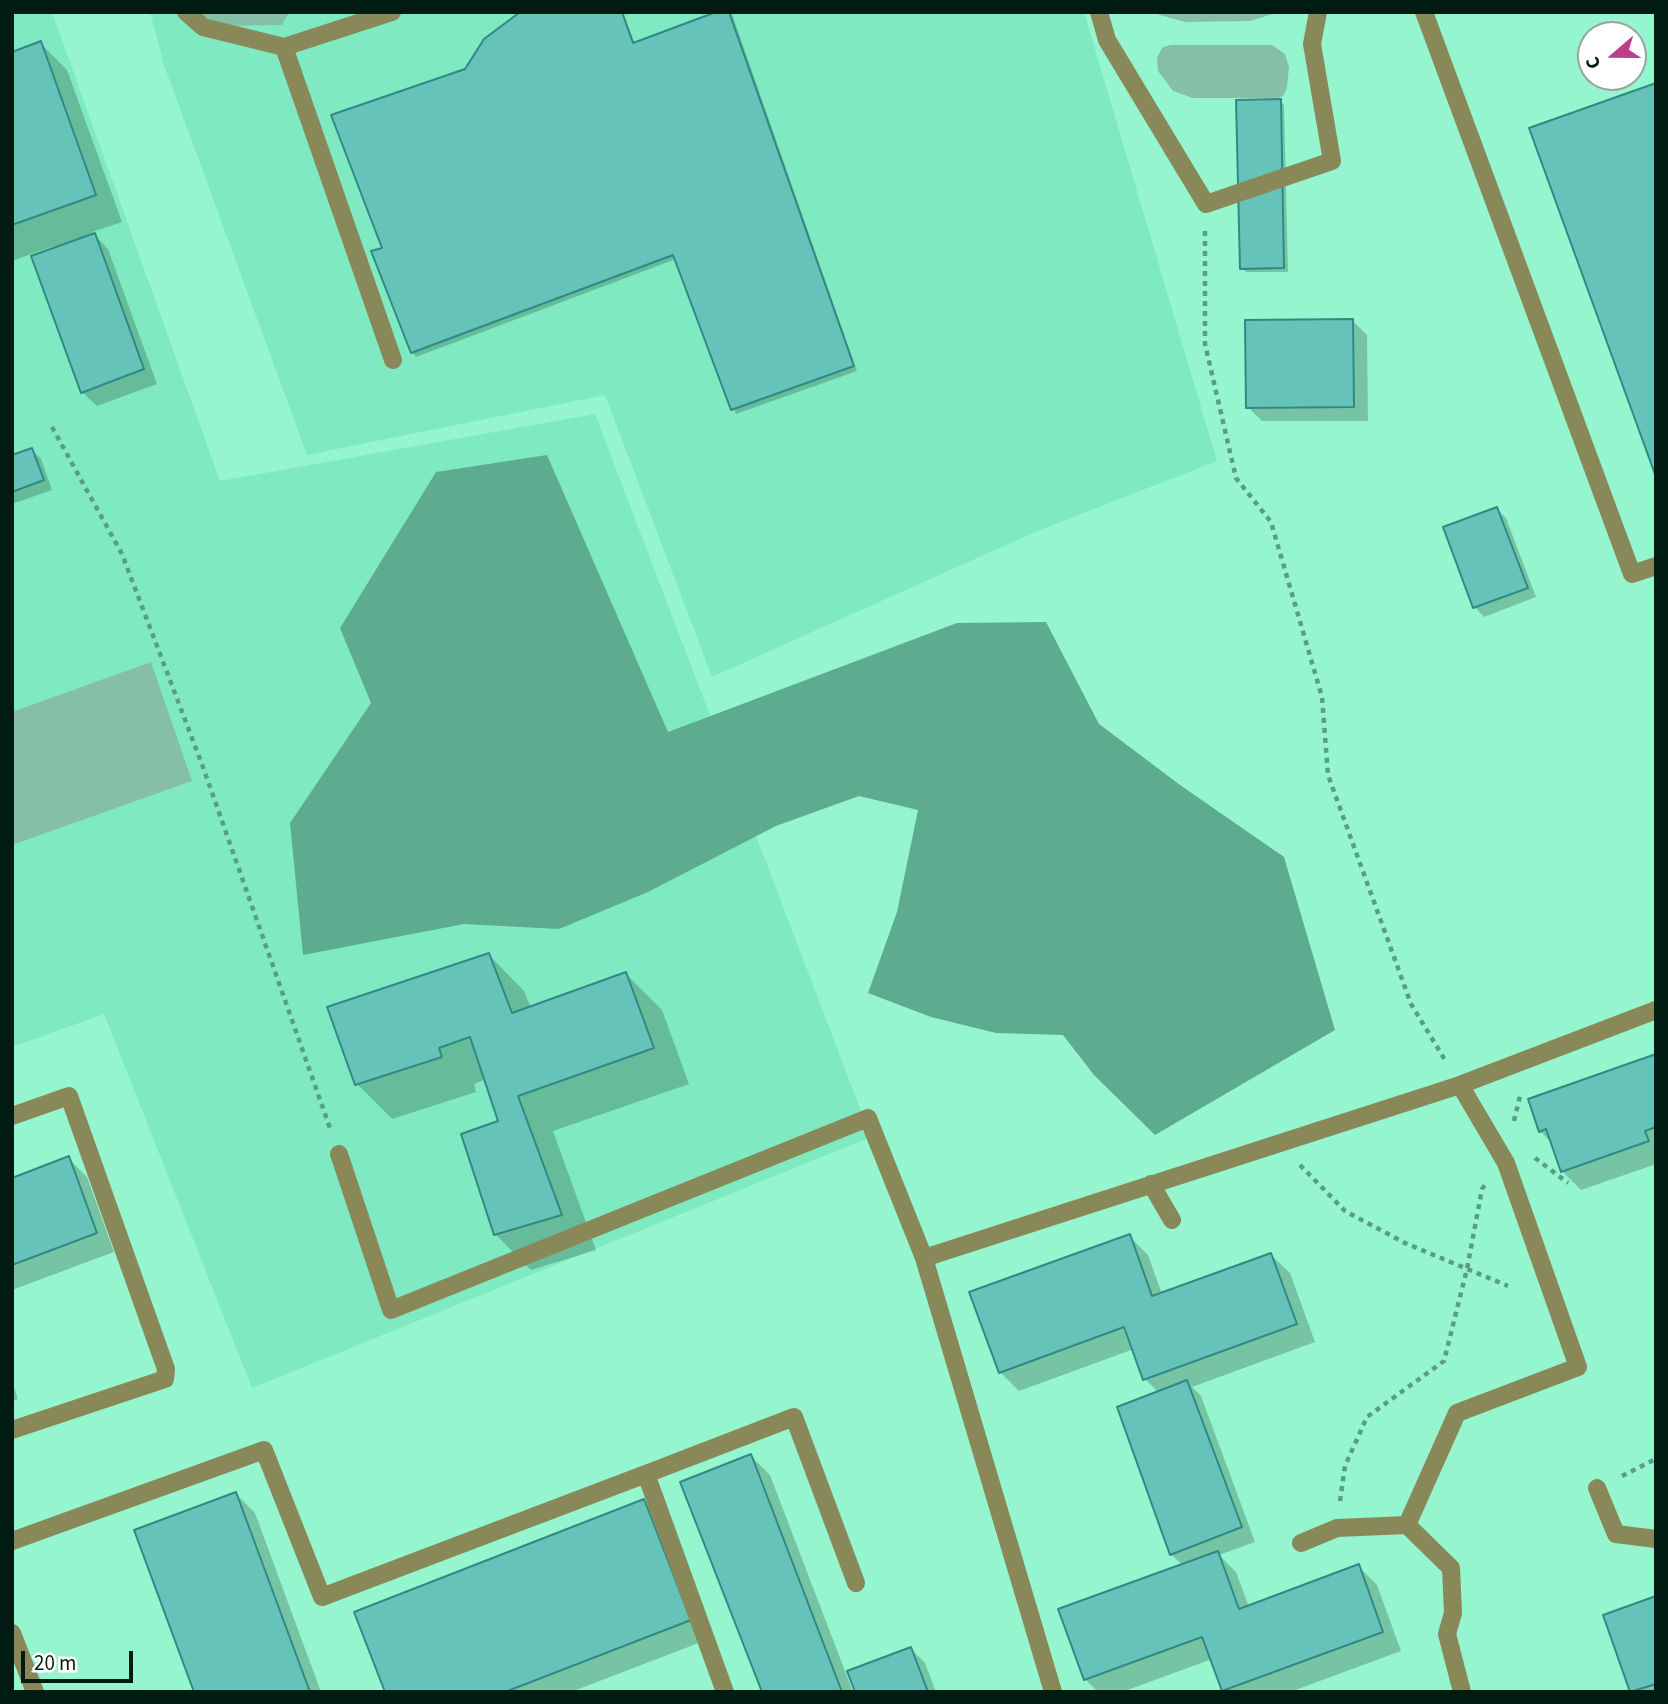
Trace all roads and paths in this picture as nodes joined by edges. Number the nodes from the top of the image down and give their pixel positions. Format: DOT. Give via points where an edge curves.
graph roads {
  1 [pos="186,12"];
  2 [pos="392,12"];
  3 [pos="1099,12"];
  4 [pos="1318,12"];
  5 [pos="1424,12"];
  6 [pos="284,47"];
  7 [pos="1206,204"];
  8 [pos="393,360"];
  9 [pos="52,427"];
  10 [pos="1656,566"];
  11 [pos="1656,1010"];
  12 [pos="1529,1056"];
  13 [pos="1460,1085"];
  14 [pos="12,1116"];
  15 [pos="339,1154"];
  16 [pos="1529,1154"];
  17 [pos="1298,1163"];
  18 [pos="1506,1163"];
  19 [pos="1568,1183"];
  20 [pos="1151,1184"];
  21 [pos="1171,1220"];
  22 [pos="924,1258"];
  23 [pos="1467,1269"];
  24 [pos="1508,1286"];
  25 [pos="12,1430"];
  26 [pos="1656,1459"];
  27 [pos="646,1474"];
  28 [pos="1597,1488"];
  29 [pos="1407,1525"];
  30 [pos="1337,1528"];
  31 [pos="1656,1539"];
  32 [pos="12,1541"];
  33 [pos="1301,1543"];
  34 [pos="856,1583"];
  35 [pos="12,1633"];
  36 [pos="35,1692"];
  37 [pos="725,1692"];
  38 [pos="1053,1692"];
  39 [pos="1461,1692"];
  1 -- 6 [label="lane" via="203,27"];
  2 -- 6 [label="lane"];
  3 -- 7 [label="lane" via="1107,40"];
  4 -- 7 [label="lane" via="1312,44 1332,161"];
  5 -- 10 [label="lane" via="1632,574"];
  6 -- 8 [label="lane"];
  7 -- 13 [label="path" via="1205,344 1236,478 1271,522 1322,698 1328,775 1411,1004"];
  9 -- 15 [label="path" via="122,554 203,767"];
  11 -- 12 [label="lane"];
  12 -- 13 [label="lane"];
  12 -- 18 [label="path"];
  13 -- 18 [label="lane"];
  13 -- 20 [label="lane"];
  14 -- 25 [label="lane" via="69,1096 166,1369 165,1379"];
  15 -- 22 [label="lane" via="391,1310 868,1118"];
  16 -- 19 [label="path"];
  17 -- 23 [label="path" via="1346,1211"];
  18 -- 23 [label="path" via="1482,1189"];
  18 -- 29 [label="lane" via="1578,1367 1457,1413"];
  20 -- 21 [label="lane"];
  20 -- 22 [label="lane"];
  22 -- 38 [label="lane"];
  23 -- 24 [label="path"];
  23 -- 30 [label="path" via="1444,1361 1367,1417 1345,1466"];
  26 -- 28 [label="path"];
  27 -- 32 [label="lane" via="322,1597 264,1450"];
  27 -- 34 [label="lane" via="794,1418"];
  27 -- 37 [label="lane"];
  28 -- 31 [label="lane" via="1616,1534"];
  29 -- 30 [label="lane"];
  29 -- 39 [label="lane" via="1451,1568 1453,1613 1447,1634"];
  30 -- 33 [label="lane"];
  35 -- 36 [label="lane"];
}
